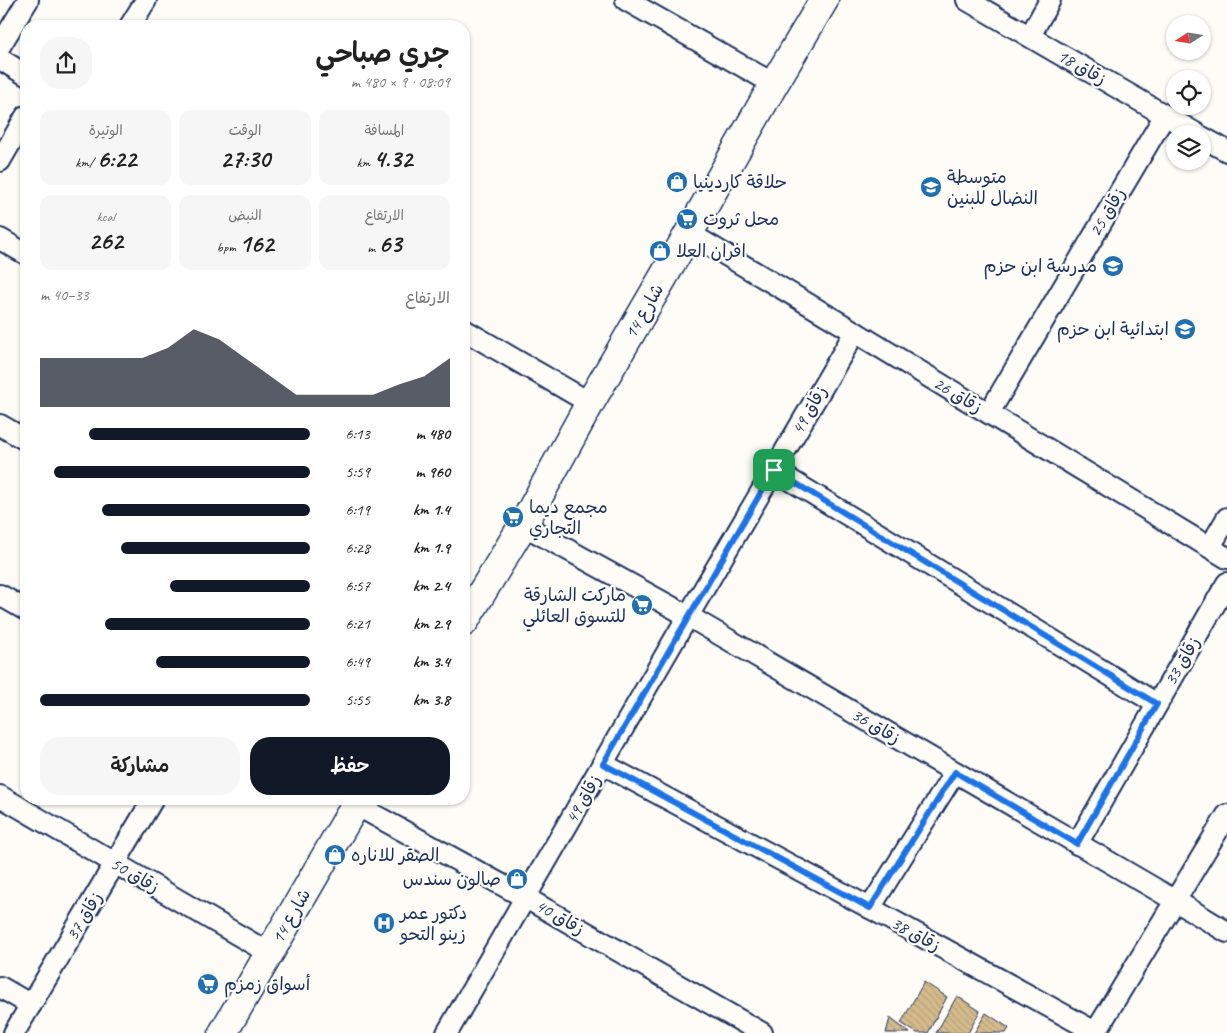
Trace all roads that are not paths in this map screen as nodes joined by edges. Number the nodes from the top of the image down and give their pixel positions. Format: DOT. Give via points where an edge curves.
graph roads {
  1 [pos="28,0"];
  2 [pos="146,0"];
  3 [pos="626,0"];
  4 [pos="824,0"];
  5 [pos="967,0"];
  6 [pos="1050,0"];
  7 [pos="134,20"];
  8 [pos="1030,36"];
  9 [pos="0,46"];
  10 [pos="0,59"];
  11 [pos="20,71"];
  12 [pos="774,84"];
  13 [pos="1165,115"];
  14 [pos="1182,125"];
  15 [pos="20,126"];
  16 [pos="1211,142"];
  17 [pos="1227,151"];
  18 [pos="0,161"];
  19 [pos="689,233"];
  20 [pos="0,239"];
  21 [pos="20,251"];
  22 [pos="855,332"];
  23 [pos="470,333"];
  24 [pos="590,403"];
  25 [pos="989,413"];
  26 [pos="0,424"];
  27 [pos="20,436"];
  28 [pos="774,470"];
  29 [pos="1227,518"];
  30 [pos="523,525"];
  31 [pos="1210,548"];
  32 [pos="1227,558"];
  33 [pos="1227,583"];
  34 [pos="0,595"];
  35 [pos="20,607"];
  36 [pos="470,612"];
  37 [pos="688,616"];
  38 [pos="1157,704"];
  39 [pos="603,764"];
  40 [pos="955,772"];
  41 [pos="0,796"];
  42 [pos="149,805"];
  43 [pos="355,805"];
  44 [pos="362,805"];
  45 [pos="1227,815"];
  46 [pos="1077,844"];
  47 [pos="115,863"];
  48 [pos="526,898"];
  49 [pos="1176,901"];
  50 [pos="870,908"];
  51 [pos="1227,932"];
  52 [pos="269,953"];
  53 [pos="0,987"];
  54 [pos="31,1005"];
  55 [pos="14,1033"];
  56 [pos="223,1033"];
  57 [pos="448,1033"];
  58 [pos="762,1033"];
  59 [pos="1096,1033"];
  1 -- 9 [label="street"];
  2 -- 7 [label="street"];
  3 -- 12 [label="street"];
  4 -- 12 [label="street, شارع 14"];
  5 -- 8 [label="street, زقاق 18"];
  6 -- 8 [label="street"];
  8 -- 13 [label="street, زقاق 18"];
  10 -- 11 [label="street"];
  12 -- 19 [label="street, شارع 14"];
  13 -- 14 [label="street, زقاق 18"];
  13 -- 25 [label="street, زقاق 25"];
  15 -- 18 [label="street"];
  16 -- 17 [label="street"];
  19 -- 22 [label="street, زقاق 26"];
  19 -- 24 [label="street, شارع 14"];
  20 -- 21 [label="street"];
  22 -- 25 [label="street, زقاق 26"];
  22 -- 28 [label="street, زقاق 49"];
  23 -- 24 [label="street"];
  24 -- 30 [label="street, شارع 14"];
  25 -- 31 [label="street, زقاق 26"];
  26 -- 27 [label="street"];
  28 -- 37 [label="street, زقاق 49"];
  28 -- 38 [label="street"];
  29 -- 31 [label="street"];
  30 -- 36 [label="street, شارع 14"];
  30 -- 37 [label="street, زقاق 36"];
  31 -- 32 [label="street, زقاق 26"];
  33 -- 38 [label="street, زقاق 33"];
  34 -- 35 [label="street"];
  37 -- 39 [label="street, زقاق 49"];
  37 -- 40 [label="street, زقاق 36"];
  38 -- 46 [label="street, زقاق 33"];
  39 -- 48 [label="street, زقاق 49"];
  39 -- 50 [label="street, زقاق 38"];
  40 -- 46 [label="street, زقاق 36"];
  40 -- 50 [label="street"];
  41 -- 47 [label="street, زقاق 50"];
  42 -- 47 [label="street, زقاق 37"];
  43 -- 52 [label="street, شارع 14"];
  44 -- 48 [label="street, زقاق 40"];
  45 -- 49 [label="street"];
  46 -- 49 [label="street, زقاق 36"];
  47 -- 52 [label="street, زقاق 50"];
  47 -- 54 [label="street, زقاق 37"];
  48 -- 57 [label="street, زقاق 49"];
  48 -- 58 [label="street, زقاق 40"];
  49 -- 51 [label="street, زقاق 36"];
  49 -- 59 [label="street"];
  50 -- 59 [label="street, زقاق 38"];
  52 -- 56 [label="street, شارع 14"];
  53 -- 54 [label="street"];
  54 -- 55 [label="street, زقاق 37"];
}
